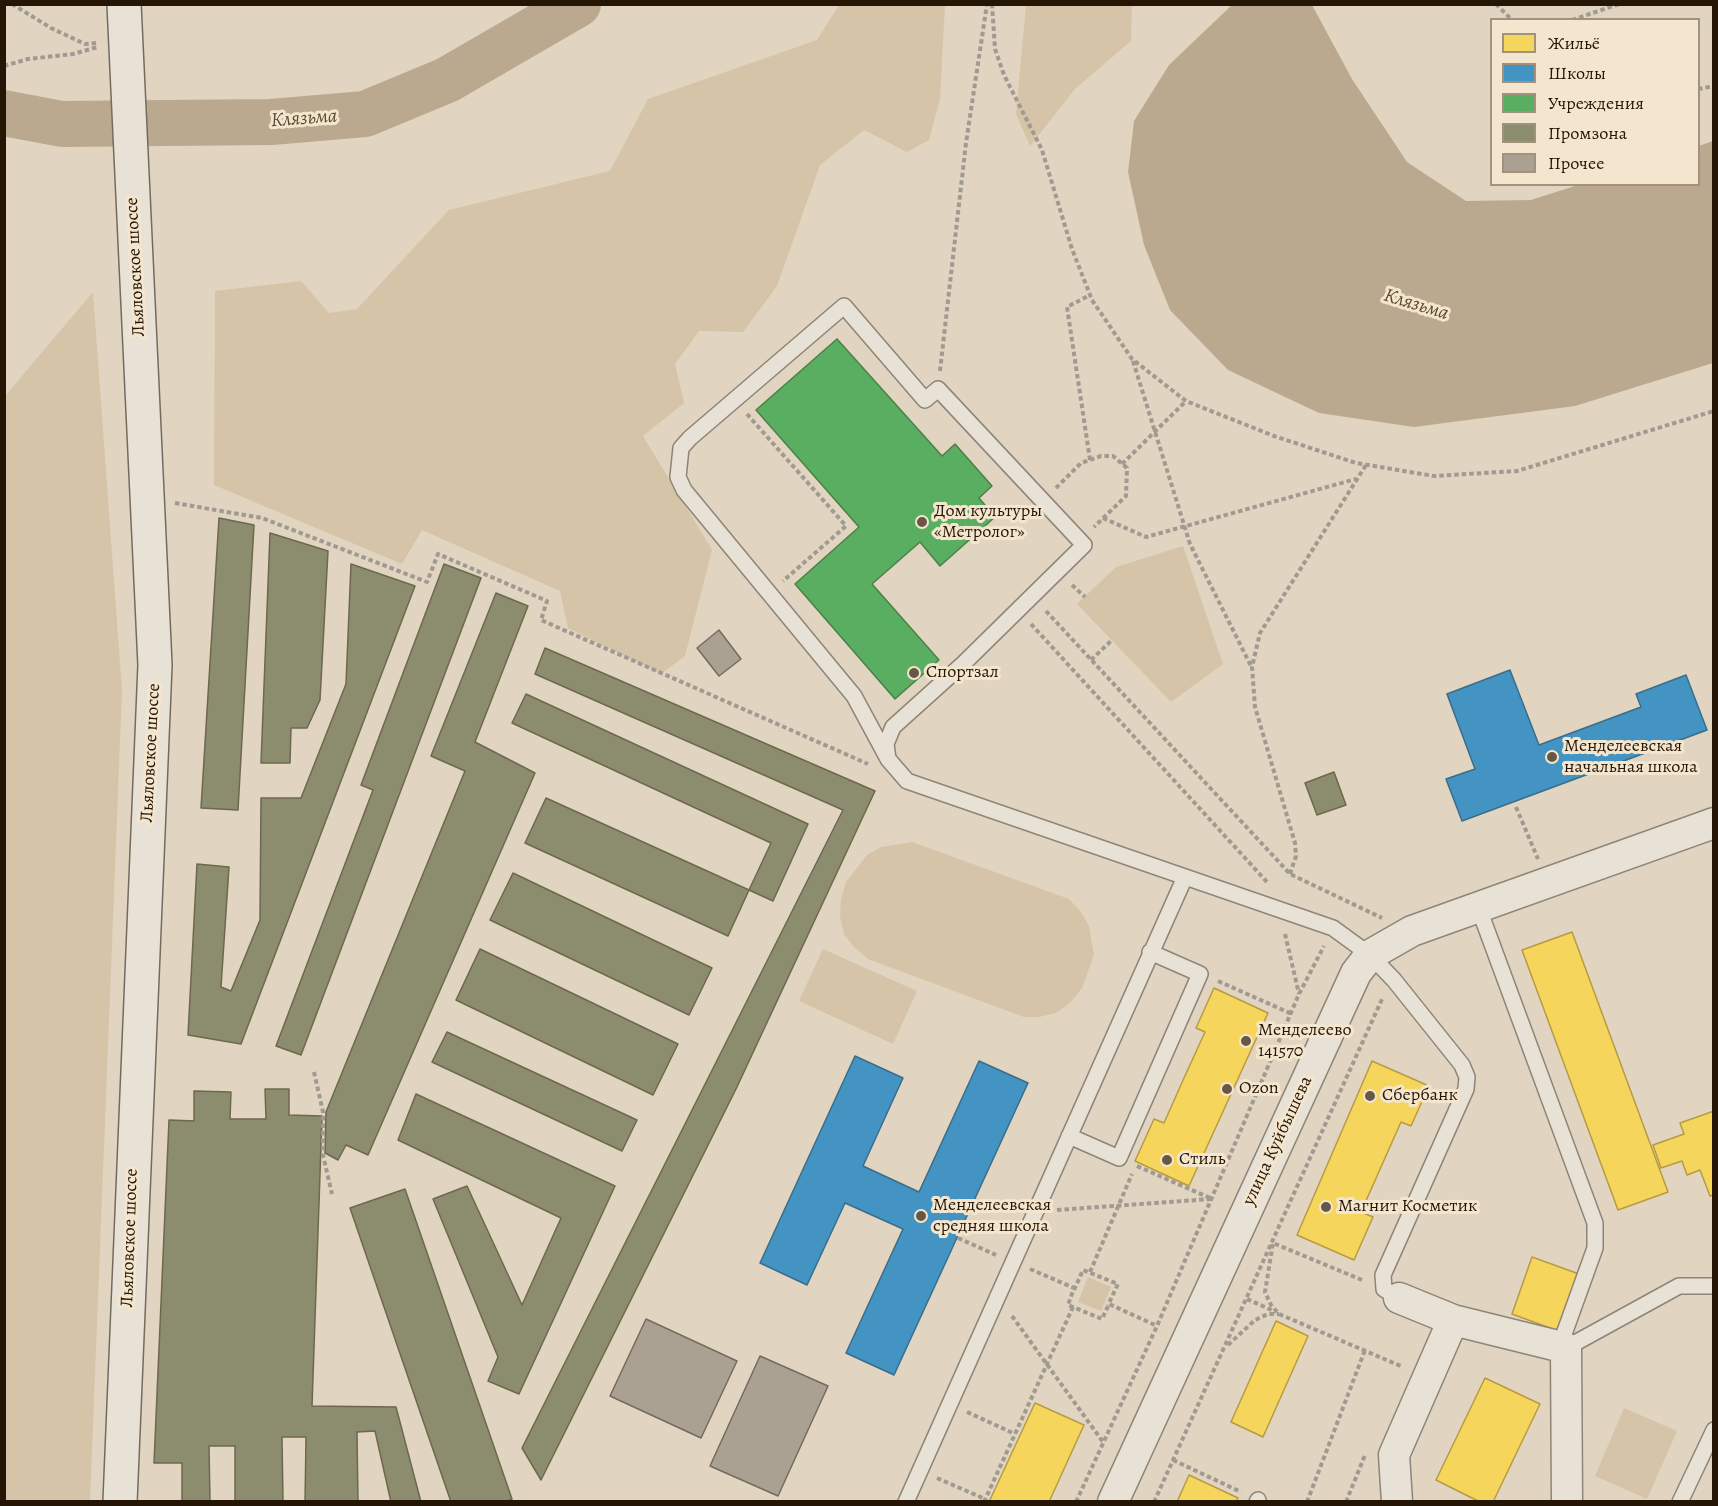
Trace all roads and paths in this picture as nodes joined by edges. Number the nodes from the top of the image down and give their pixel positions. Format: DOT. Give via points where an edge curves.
graph roads {
  1 [pos="12,4"];
  2 [pos="124,4"];
  3 [pos="987,4"];
  4 [pos="992,4"];
  5 [pos="1496,4"];
  6 [pos="1619,4"];
  7 [pos="1510,18"];
  8 [pos="1578,18"];
  9 [pos="124,40"];
  10 [pos="4,66"];
  11 [pos="1090,295"];
  12 [pos="1132,359"];
  13 [pos="938,389"];
  14 [pos="735,400"];
  15 [pos="1186,401"];
  16 [pos="1713,411"];
  17 [pos="1155,432"];
  18 [pos="1090,460"];
  19 [pos="1122,464"];
  20 [pos="1366,465"];
  21 [pos="1357,479"];
  22 [pos="147,498"];
  23 [pos="1042,501"];
  24 [pos="1103,518"];
  25 [pos="1184,527"];
  26 [pos="1079,541"];
  27 [pos="769,593"];
  28 [pos="1032,596"];
  29 [pos="1018,610"];
  30 [pos="1112,640"];
  31 [pos="1091,660"];
  32 [pos="1252,667"];
  33 [pos="888,759"];
  34 [pos="907,781"];
  35 [pos="1516,807"];
  36 [pos="1713,823"];
  37 [pos="1290,874"];
  38 [pos="1185,877"];
  39 [pos="1548,884"];
  40 [pos="1279,908"];
  41 [pos="1479,909"];
  42 [pos="1400,926"];
  43 [pos="1333,928"];
  44 [pos="1150,952"];
  45 [pos="1370,955"];
  46 [pos="1200,974"];
  47 [pos="1394,980"];
  48 [pos="1299,994"];
  49 [pos="1292,1014"];
  50 [pos="314,1072"];
  51 [pos="1069,1136"];
  52 [pos="1119,1158"];
  53 [pos="1136,1166"];
  54 [pos="332,1194"];
  55 [pos="1211,1199"];
  56 [pos="1118,1207"];
  57 [pos="1035,1212"];
  58 [pos="958,1238"];
  59 [pos="1273,1243"];
  60 [pos="1015,1263"];
  61 [pos="1089,1272"];
  62 [pos="1713,1286"];
  63 [pos="1391,1294"];
  64 [pos="998,1297"];
  65 [pos="1247,1299"];
  66 [pos="1069,1301"];
  67 [pos="1073,1307"];
  68 [pos="1279,1314"];
  69 [pos="1103,1317"];
  70 [pos="1453,1320"];
  71 [pos="1157,1326"];
  72 [pos="1225,1347"];
  73 [pos="1566,1348"];
  74 [pos="1365,1350"];
  75 [pos="1046,1365"];
  76 [pos="1429,1378"];
  77 [pos="950,1404"];
  78 [pos="1713,1430"];
  79 [pos="1015,1434"];
  80 [pos="1103,1442"];
  81 [pos="1173,1460"];
  82 [pos="920,1470"];
  83 [pos="985,1500"];
  84 [pos="1257,1501"];
  85 [pos="120,1502"];
  86 [pos="906,1502"];
  87 [pos="1076,1502"];
  88 [pos="1113,1502"];
  89 [pos="1154,1502"];
  90 [pos="1307,1502"];
  91 [pos="1397,1502"];
  92 [pos="1567,1502"];
  93 [pos="1680,1502"];
  1 -- 9 [label="path" via="85,44"];
  2 -- 9 [label="street, Льяловское шоссе"];
  3 -- 13 [label="path" via="966,143"];
  4 -- 11 [label="path" via="995,49 1042,150"];
  5 -- 7 [label="path"];
  6 -- 8 [label="path"];
  9 -- 10 [label="path"];
  9 -- 22 [label="street, Льяловское шоссе"];
  11 -- 12 [label="path"];
  11 -- 18 [label="path" via="1066,307"];
  12 -- 15 [label="path"];
  12 -- 17 [label="path"];
  13 -- 14 [label="lane" via="925,400 844,306"];
  13 -- 23 [label="lane"];
  14 -- 27 [label="lane" via="681,448 678,477 684,490"];
  14 -- 27 [label="path" via="846,526"];
  15 -- 17 [label="path"];
  15 -- 20 [label="path" via="1274,436"];
  16 -- 20 [label="path" via="1517,471 1434,476"];
  17 -- 19 [label="path"];
  17 -- 25 [label="path"];
  18 -- 19 [label="path" via="1113,456"];
  18 -- 23 [label="path" via="1081,463"];
  19 -- 24 [label="path" via="1129,478 1126,496"];
  20 -- 21 [label="path"];
  21 -- 25 [label="path"];
  21 -- 32 [label="path" via="1260,633"];
  22 -- 34 [label="path" via="262,518 427,582 438,554 547,601 541,620"];
  22 -- 85 [label="street, Льяловское шоссе" via="155,665"];
  23 -- 26 [label="lane"];
  24 -- 25 [label="path" via="1146,537"];
  24 -- 26 [label="path"];
  25 -- 32 [label="path"];
  26 -- 28 [label="lane" via="1084,545"];
  27 -- 33 [label="lane" via="854,696"];
  28 -- 29 [label="lane"];
  28 -- 31 [label="path"];
  29 -- 33 [label="lane" via="893,727 886,744"];
  29 -- 40 [label="path" via="1269,885"];
  30 -- 31 [label="path"];
  31 -- 37 [label="path"];
  32 -- 37 [label="path" via="1255,707 1295,843 1296,856"];
  33 -- 34 [label="lane"];
  34 -- 38 [label="lane"];
  35 -- 39 [label="path"];
  36 -- 39 [label="street, улица Куйбышева"];
  37 -- 42 [label="path"];
  38 -- 40 [label="lane"];
  38 -- 44 [label="lane"];
  39 -- 41 [label="street, улица Куйбышева"];
  40 -- 43 [label="lane"];
  40 -- 48 [label="path"];
  41 -- 42 [label="street, улица Куйбышева"];
  41 -- 73 [label="lane" via="1595,1223 1595,1248 1564,1334"];
  42 -- 45 [label="street, улица Куйбышева"];
  43 -- 45 [label="lane"];
  43 -- 48 [label="path"];
  44 -- 46 [label="lane"];
  44 -- 51 [label="lane"];
  45 -- 47 [label="lane"];
  45 -- 88 [label="street, улица Куйбышева" via="1356,973"];
  46 -- 49 [label="path"];
  46 -- 52 [label="lane"];
  47 -- 59 [label="path" via="1386,990"];
  47 -- 63 [label="lane" via="1462,1065 1467,1077 1466,1089 1383,1275"];
  48 -- 49 [label="path"];
  49 -- 55 [label="path"];
  50 -- 54 [label="path" via="323,1112 323,1155"];
  51 -- 52 [label="lane"];
  51 -- 57 [label="lane"];
  52 -- 53 [label="path"];
  53 -- 55 [label="path"];
  53 -- 56 [label="path"];
  55 -- 56 [label="path"];
  55 -- 71 [label="path"];
  56 -- 57 [label="path"];
  56 -- 61 [label="path"];
  57 -- 60 [label="lane"];
  58 -- 60 [label="path"];
  59 -- 63 [label="path"];
  59 -- 65 [label="path"];
  59 -- 68 [label="path" via="1265,1292"];
  60 -- 64 [label="lane"];
  60 -- 66 [label="path" via="1074,1288"];
  61 -- 66 [label="path" via="1083,1270"];
  61 -- 69 [label="path" via="1118,1284"];
  62 -- 73 [label="lane" via="1679,1286"];
  63 -- 70 [label="street"];
  64 -- 75 [label="path"];
  64 -- 77 [label="lane"];
  65 -- 68 [label="path"];
  65 -- 72 [label="path"];
  66 -- 67 [label="path" via="1068,1305"];
  67 -- 69 [label="path"];
  67 -- 75 [label="path"];
  68 -- 72 [label="path" via="1255,1320"];
  68 -- 74 [label="path"];
  69 -- 71 [label="path" via="1109,1304"];
  70 -- 73 [label="street"];
  70 -- 76 [label="street"];
  71 -- 80 [label="path"];
  72 -- 81 [label="path"];
  73 -- 92 [label="street"];
  74 -- 76 [label="path"];
  74 -- 90 [label="path"];
  75 -- 79 [label="path"];
  75 -- 80 [label="path"];
  76 -- 91 [label="street" via="1394,1455"];
  77 -- 79 [label="path"];
  77 -- 82 [label="lane"];
  78 -- 93 [label="lane"];
  79 -- 83 [label="path"];
  80 -- 87 [label="path"];
  81 -- 84 [label="path"];
  81 -- 89 [label="path"];
  82 -- 83 [label="path"];
  82 -- 86 [label="lane"];
}
